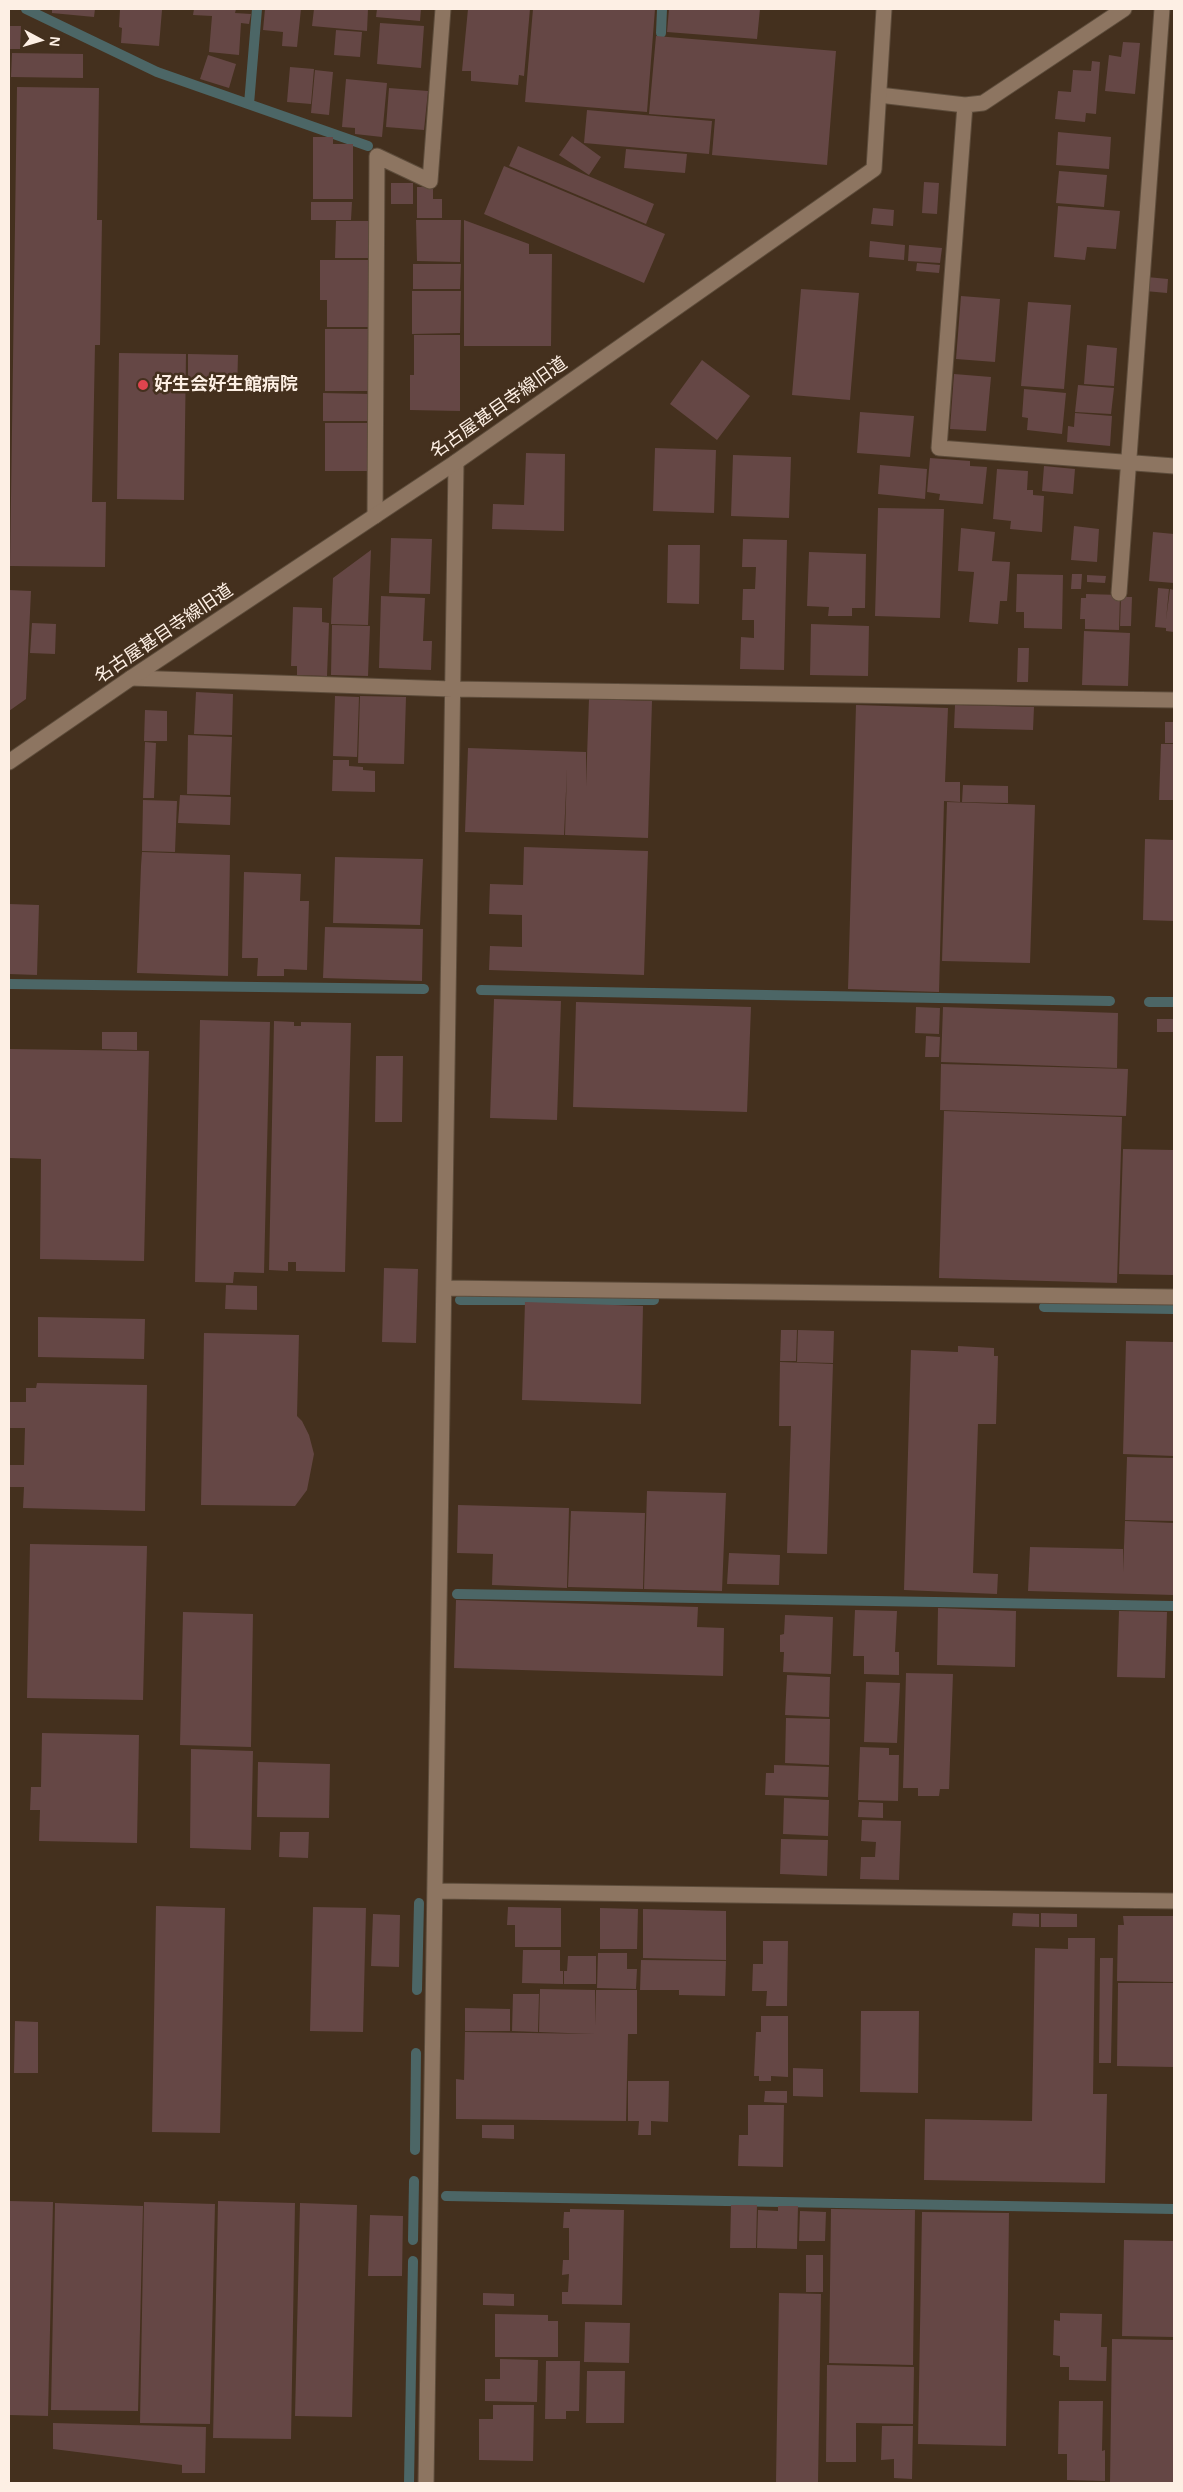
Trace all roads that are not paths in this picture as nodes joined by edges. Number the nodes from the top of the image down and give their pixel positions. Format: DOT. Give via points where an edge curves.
graph roads {
  1 [pos="443,9"];
  2 [pos="884,9"];
  3 [pos="1124,9"];
  4 [pos="1162,9"];
  5 [pos="879,95"];
  6 [pos="965,105"];
  7 [pos="456,462"];
  8 [pos="1129,462"];
  9 [pos="1174,466"];
  10 [pos="375,516"];
  11 [pos="1119,594"];
  12 [pos="130,678"];
  13 [pos="452,689"];
  14 [pos="1174,700"];
  15 [pos="9,762"];
  16 [pos="444,1288"];
  17 [pos="1174,1297"];
  18 [pos="434,1891"];
  19 [pos="1174,1901"];
  20 [pos="426,2483"];
  1 -- 10 [label="street" via="430,181 377,156"];
  2 -- 5 [label="street, 名古屋甚目寺線旧道"];
  3 -- 6 [label="street" via="983,103"];
  4 -- 8 [label="street"];
  5 -- 6 [label="street"];
  5 -- 7 [label="street, 名古屋甚目寺線旧道" via="874,169"];
  6 -- 8 [label="street" via="939,448"];
  7 -- 10 [label="street, 名古屋甚目寺線旧道"];
  7 -- 13 [label="street"];
  8 -- 9 [label="street"];
  8 -- 11 [label="street"];
  10 -- 12 [label="street, 名古屋甚目寺線旧道"];
  12 -- 13 [label="street"];
  12 -- 15 [label="street, 名古屋甚目寺線旧道"];
  13 -- 14 [label="street"];
  13 -- 16 [label="street"];
  16 -- 17 [label="street"];
  16 -- 18 [label="street"];
  18 -- 19 [label="street"];
  18 -- 20 [label="street"];
}
